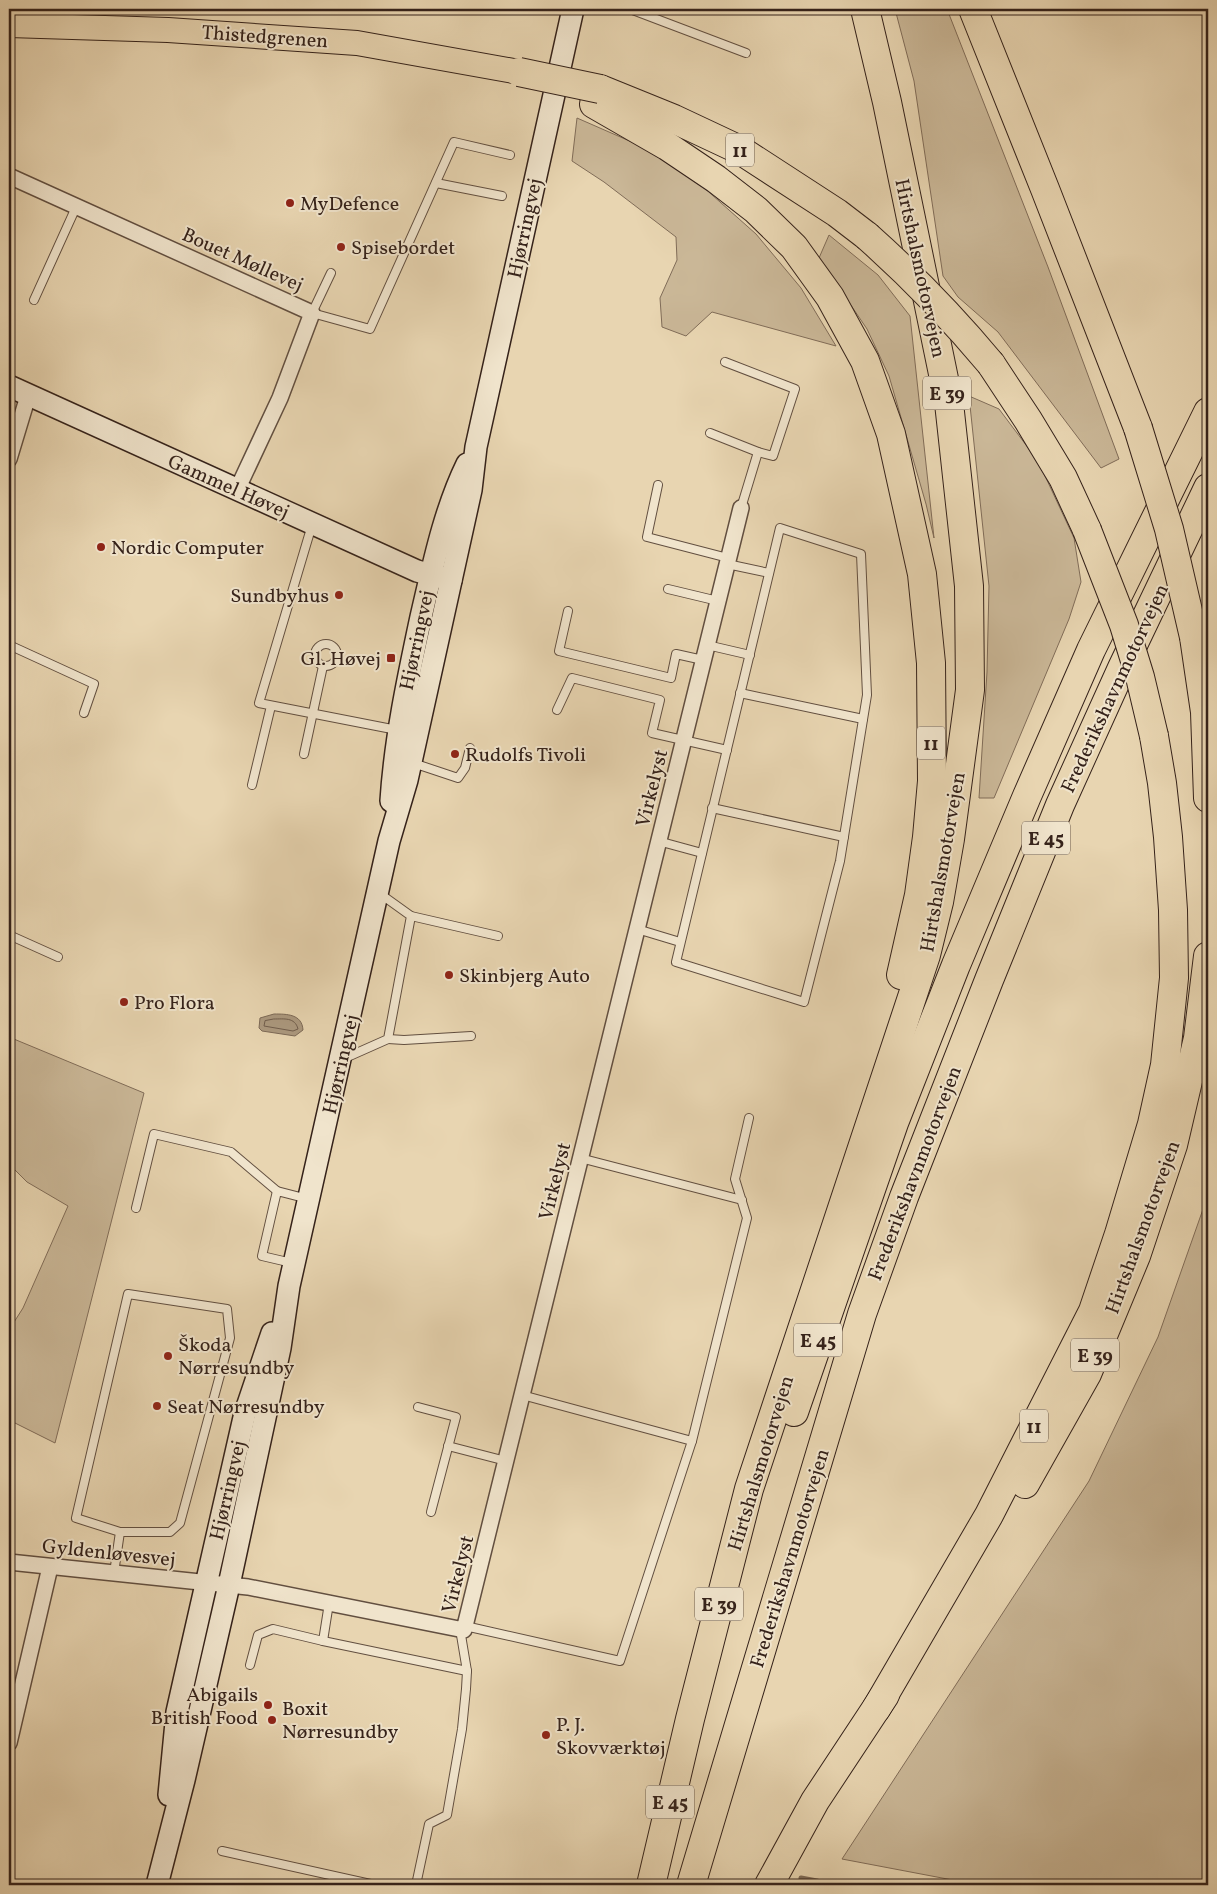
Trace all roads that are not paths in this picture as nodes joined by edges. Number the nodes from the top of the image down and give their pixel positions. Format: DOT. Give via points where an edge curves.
graph roads {
  1 [pos="573,9"];
  2 [pos="630,9"];
  3 [pos="865,9"];
  4 [pos="973,9"];
  5 [pos="9,25"];
  6 [pos="746,53"];
  7 [pos="511,70"];
  8 [pos="597,97"];
  9 [pos="510,155"];
  10 [pos="9,176"];
  11 [pos="436,183"];
  12 [pos="502,196"];
  13 [pos="77,206"];
  14 [pos="331,273"];
  15 [pos="34,300"];
  16 [pos="312,313"];
  17 [pos="725,362"];
  18 [pos="9,386"];
  19 [pos="28,396"];
  20 [pos="1206,416"];
  21 [pos="710,433"];
  22 [pos="476,447"];
  23 [pos="758,452"];
  24 [pos="9,459"];
  25 [pos="658,485"];
  26 [pos="1208,488"];
  27 [pos="237,490"];
  28 [pos="741,508"];
  29 [pos="312,523"];
  30 [pos="727,561"];
  31 [pos="769,573"];
  32 [pos="431,574"];
  33 [pos="451,580"];
  34 [pos="668,589"];
  35 [pos="718,601"];
  36 [pos="568,611"];
  37 [pos="9,645"];
  38 [pos="707,645"];
  39 [pos="750,654"];
  40 [pos="703,660"];
  41 [pos="323,666"];
  42 [pos="740,693"];
  43 [pos="271,706"];
  44 [pos="557,710"];
  45 [pos="84,713"];
  46 [pos="312,714"];
  47 [pos="863,719"];
  48 [pos="399,730"];
  49 [pos="683,741"];
  50 [pos="470,748"];
  51 [pos="727,750"];
  52 [pos="304,754"];
  53 [pos="411,762"];
  54 [pos="252,785"];
  55 [pos="1208,798"];
  56 [pos="712,808"];
  57 [pos="844,837"];
  58 [pos="389,841"];
  59 [pos="658,841"];
  60 [pos="702,853"];
  61 [pos="377,892"];
  62 [pos="410,916"];
  63 [pos="637,929"];
  64 [pos="9,935"];
  65 [pos="498,936"];
  66 [pos="680,942"];
  67 [pos="1208,956"];
  68 [pos="58,957"];
  69 [pos="471,1036"];
  70 [pos="388,1039"];
  71 [pos="341,1060"];
  72 [pos="749,1118"];
  73 [pos="580,1158"];
  74 [pos="277,1191"];
  75 [pos="309,1199"];
  76 [pos="742,1200"];
  77 [pos="136,1208"];
  78 [pos="294,1264"];
  79 [pos="290,1286"];
  80 [pos="522,1395"];
  81 [pos="418,1407"];
  82 [pos="692,1441"];
  83 [pos="448,1446"];
  84 [pos="506,1461"];
  85 [pos="749,1489"];
  86 [pos="431,1512"];
  87 [pos="120,1532"];
  88 [pos="9,1562"];
  89 [pos="50,1567"];
  90 [pos="114,1573"];
  91 [pos="206,1582"];
  92 [pos="229,1584"];
  93 [pos="329,1603"];
  94 [pos="462,1628"];
  95 [pos="323,1641"];
  96 [pos="250,1665"];
  97 [pos="467,1671"];
  98 [pos="876,1709"];
  99 [pos="690,1719"];
  100 [pos="9,1742"];
  101 [pos="222,1851"];
  102 [pos="163,1860"];
  103 [pos="157,1885"];
  104 [pos="375,1885"];
  105 [pos="416,1885"];
  106 [pos="650,1885"];
  107 [pos="691,1885"];
  108 [pos="769,1885"];
  1 -- 22 [label="main road, Hjørringvej"];
  2 -- 6 [label="lane"];
  3 -- 85 [label="highway, Hirtshalsmotorvejen / E 39" via="949,403 969,586 970,690 950,838 926,954"];
  4 -- 55 [label="highway, bridge" via="1138,428 1169,529 1194,637 1205,712"];
  5 -- 7 [label="main road, Thistedgrenen / 11" via="168,30 357,43"];
  7 -- 8 [label="highway, 11, bridge"];
  8 -- 85 [label="highway, 11" via="716,178 756,210 794,247 830,297 865,361 890,434 922,574 931,664 932,781 919,895 889,1019"];
  8 -- 98 [label="highway, 11, bridge" via="674,119 740,150 837,212 910,275 957,323 990,364 1063,478 1124,625 1154,736 1168,837 1174,978 1165,1065 1149,1133 1093,1311 989,1515"];
  9 -- 11 [label="lane" via="454,142"];
  10 -- 13 [label="street, Bouet Møllevej"];
  11 -- 12 [label="lane"];
  11 -- 16 [label="lane" via="370,329"];
  13 -- 15 [label="lane"];
  13 -- 16 [label="street, Bouet Møllevej"];
  14 -- 16 [label="lane"];
  16 -- 27 [label="street, Bouet Møllevej" via="280,398"];
  17 -- 23 [label="lane" via="795,389 773,456"];
  18 -- 19 [label="main road, Gammel Høvej"];
  19 -- 24 [label="street"];
  19 -- 27 [label="main road, Gammel Høvej"];
  20 -- 99 [label="highway, Frederikshavnmotorvejen / E 45" via="1091,650 960,956 901,1106 825,1320"];
  21 -- 23 [label="lane"];
  22 -- 32 [label="main road, Hjørringvej" via="457,486"];
  22 -- 33 [label="main road, Hjørringvej" via="471,490"];
  23 -- 28 [label="lane"];
  25 -- 30 [label="lane" via="648,538"];
  26 -- 107 [label="highway, Frederikshavnmotorvejen / E 45" via="1060,805 904,1196 862,1314"];
  27 -- 29 [label="main road, Gammel Høvej"];
  28 -- 30 [label="street, Virkelyst"];
  29 -- 32 [label="main road, Gammel Høvej"];
  29 -- 43 [label="lane" via="259,703"];
  30 -- 31 [label="lane"];
  30 -- 35 [label="street, Virkelyst"];
  31 -- 39 [label="lane"];
  31 -- 47 [label="lane" via="780,528 861,554 867,695"];
  32 -- 33 [label="main road, Gammel Høvej"];
  32 -- 48 [label="main road, Hjørringvej"];
  33 -- 53 [label="main road, Hjørringvej"];
  34 -- 35 [label="lane"];
  35 -- 38 [label="street, Virkelyst"];
  36 -- 40 [label="lane" via="558,652 671,678 676,654"];
  37 -- 45 [label="lane" via="94,684"];
  38 -- 39 [label="lane"];
  38 -- 40 [label="street, Virkelyst"];
  39 -- 42 [label="lane"];
  40 -- 49 [label="street, Virkelyst"];
  41 -- 46 [label="lane"];
  42 -- 47 [label="lane"];
  42 -- 51 [label="lane"];
  43 -- 46 [label="lane"];
  43 -- 54 [label="lane"];
  44 -- 49 [label="lane" via="572,678 660,700 652,733"];
  46 -- 48 [label="lane"];
  46 -- 52 [label="lane"];
  47 -- 57 [label="lane"];
  48 -- 58 [label="main road, Hjørringvej" via="392,779"];
  49 -- 51 [label="lane"];
  49 -- 59 [label="street, Virkelyst"];
  50 -- 53 [label="lane" via="465,768 458,778"];
  51 -- 56 [label="lane"];
  53 -- 58 [label="main road, Hjørringvej"];
  56 -- 57 [label="lane"];
  56 -- 60 [label="lane"];
  57 -- 66 [label="lane" via="804,1002 676,962"];
  58 -- 61 [label="main road, Hjørringvej"];
  59 -- 60 [label="lane"];
  59 -- 63 [label="street, Virkelyst"];
  60 -- 66 [label="lane"];
  61 -- 62 [label="lane"];
  61 -- 71 [label="main road, Hjørringvej"];
  62 -- 65 [label="lane"];
  62 -- 70 [label="lane"];
  63 -- 66 [label="lane"];
  63 -- 73 [label="street, Virkelyst"];
  64 -- 68 [label="lane"];
  67 -- 98 [label="highway, Hirtshalsmotorvejen / E 39" via="1198,1038 1173,1145 1136,1256 1087,1374 1002,1523"];
  69 -- 70 [label="lane"];
  70 -- 71 [label="lane"];
  71 -- 75 [label="main road, Hjørringvej"];
  72 -- 76 [label="lane" via="735,1178"];
  73 -- 76 [label="lane"];
  73 -- 80 [label="street, Virkelyst"];
  74 -- 75 [label="lane"];
  74 -- 77 [label="lane" via="231,1152 154,1134"];
  74 -- 78 [label="lane" via="262,1256"];
  75 -- 78 [label="main road, Hjørringvej"];
  76 -- 82 [label="lane" via="747,1218"];
  78 -- 79 [label="main road, Hjørringvej"];
  79 -- 91 [label="main road, Hjørringvej" via="244,1413"];
  79 -- 92 [label="main road, Hjørringvej" via="280,1348"];
  80 -- 82 [label="lane"];
  80 -- 84 [label="street, Virkelyst"];
  81 -- 83 [label="lane" via="456,1416"];
  82 -- 94 [label="lane" via="620,1661"];
  83 -- 84 [label="lane"];
  83 -- 86 [label="lane"];
  84 -- 94 [label="street, Virkelyst"];
  85 -- 99 [label="highway, Hirtshalsmotorvejen / E 39"];
  87 -- 87 [label="lane" via="170,1532 180,1524 230,1338 227,1309 128,1294 76,1518"];
  87 -- 90 [label="lane"];
  88 -- 89 [label="street, Gyldenløvesvej"];
  89 -- 90 [label="street, Gyldenløvesvej"];
  89 -- 100 [label="street"];
  90 -- 91 [label="street, Gyldenløvesvej"];
  91 -- 92 [label="street"];
  91 -- 102 [label="main road, Hjørringvej" via="178,1712"];
  92 -- 93 [label="street, Virkelyst"];
  92 -- 102 [label="main road, Hjørringvej"];
  93 -- 94 [label="street, Virkelyst"];
  93 -- 95 [label="lane"];
  94 -- 97 [label="lane"];
  95 -- 96 [label="lane" via="273,1629 258,1635"];
  95 -- 97 [label="lane"];
  97 -- 105 [label="lane" via="462,1730 447,1815 428,1824"];
  98 -- 108 [label="highway, Hirtshalsmotorvejen / E 39" via="815,1801"];
  99 -- 106 [label="highway, E 45"];
  101 -- 104 [label="lane"];
  102 -- 103 [label="main road, Hjørringvej"];
}
